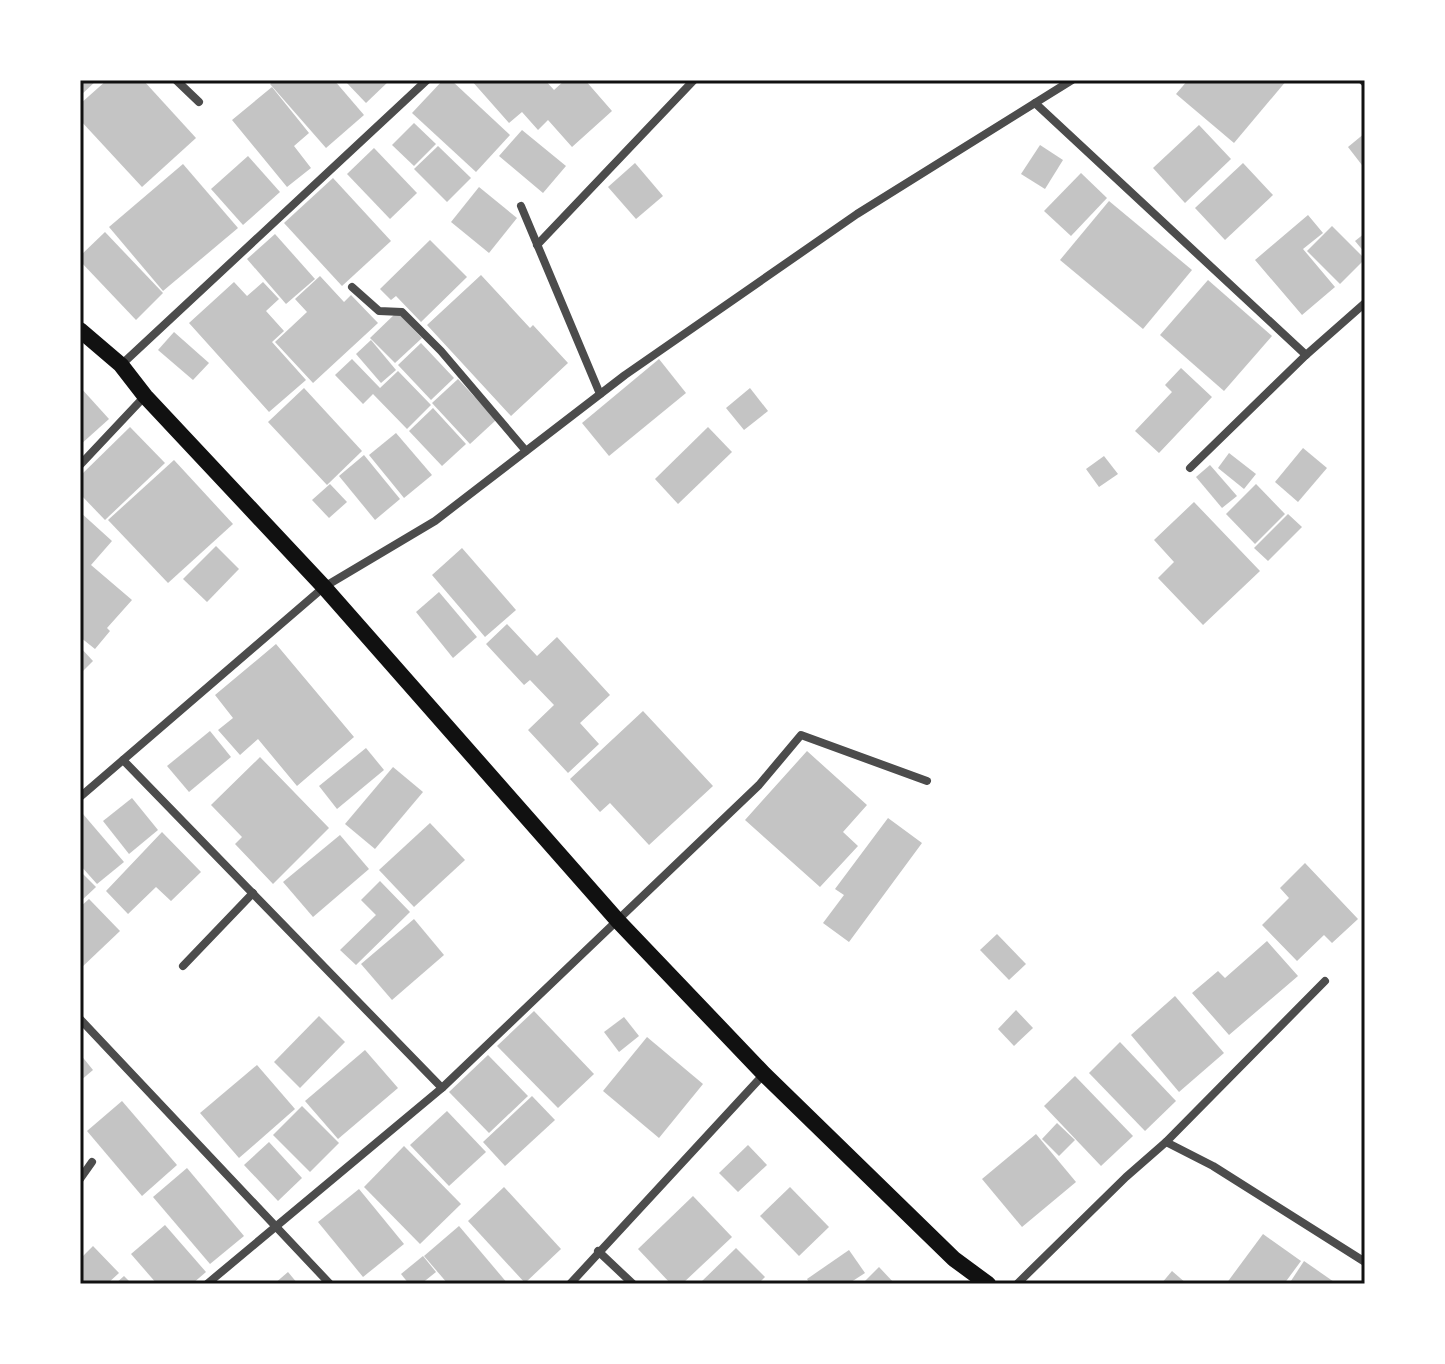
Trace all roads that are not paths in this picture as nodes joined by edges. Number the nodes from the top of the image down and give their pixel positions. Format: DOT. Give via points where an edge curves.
graph roads {
  1 [pos="176,80"];
  2 [pos="427,80"];
  3 [pos="694,80"];
  4 [pos="1072,80"];
  5 [pos="199,102"];
  6 [pos="1035,103"];
  7 [pos="521,206"];
  8 [pos="537,245"];
  9 [pos="352,287"];
  10 [pos="1365,303"];
  11 [pos="80,330"];
  12 [pos="1306,355"];
  13 [pos="121,365"];
  14 [pos="600,394"];
  15 [pos="145,396"];
  16 [pos="526,451"];
  17 [pos="80,465"];
  18 [pos="1190,468"];
  19 [pos="324,587"];
  20 [pos="123,760"];
  21 [pos="927,781"];
  22 [pos="80,797"];
  23 [pos="253,893"];
  24 [pos="618,921"];
  25 [pos="183,966"];
  26 [pos="1325,981"];
  27 [pos="80,1019"];
  28 [pos="764,1074"];
  29 [pos="442,1088"];
  30 [pos="1166,1142"];
  31 [pos="92,1162"];
  32 [pos="80,1179"];
  33 [pos="275,1226"];
  34 [pos="598,1251"];
  35 [pos="1365,1262"];
  36 [pos="207,1284"];
  37 [pos="330,1284"];
  38 [pos="570,1284"];
  39 [pos="633,1284"];
  40 [pos="988,1284"];
  41 [pos="1017,1284"];
  1 -- 5 [label="street"];
  2 -- 13 [label="street"];
  3 -- 8 [label="street"];
  4 -- 6 [label="street"];
  6 -- 12 [label="street"];
  6 -- 14 [label="street" via="857,214"];
  7 -- 8 [label="street"];
  8 -- 14 [label="street"];
  9 -- 16 [label="street" via="379,311 402,312"];
  10 -- 12 [label="street"];
  11 -- 13 [label="main road"];
  12 -- 18 [label="street"];
  13 -- 15 [label="main road"];
  14 -- 16 [label="street"];
  15 -- 17 [label="street"];
  15 -- 19 [label="main road"];
  16 -- 19 [label="street" via="435,521"];
  19 -- 20 [label="street"];
  19 -- 24 [label="main road"];
  20 -- 22 [label="street"];
  20 -- 23 [label="street"];
  21 -- 24 [label="street" via="801,735 759,785"];
  23 -- 25 [label="street"];
  23 -- 29 [label="street"];
  24 -- 28 [label="main road"];
  24 -- 29 [label="street"];
  26 -- 30 [label="street"];
  27 -- 33 [label="street"];
  28 -- 34 [label="street"];
  28 -- 40 [label="main road" via="954,1259"];
  29 -- 33 [label="street"];
  30 -- 35 [label="street"];
  30 -- 41 [label="street"];
  31 -- 32 [label="street"];
  33 -- 36 [label="street"];
  33 -- 37 [label="street"];
  34 -- 38 [label="street"];
  34 -- 39 [label="street"];
}
